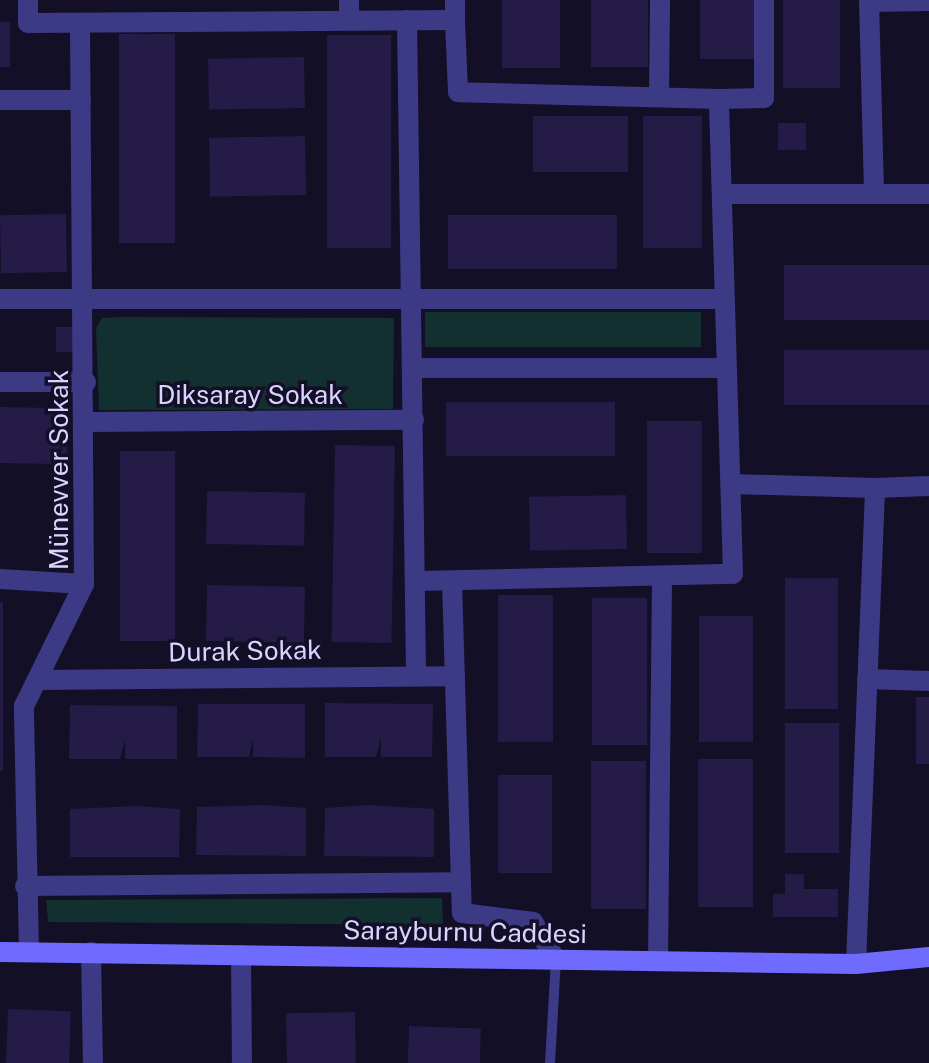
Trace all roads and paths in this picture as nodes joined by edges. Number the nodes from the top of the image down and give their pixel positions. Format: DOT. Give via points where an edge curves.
graph roads {
  1 [pos="28,0"];
  2 [pos="660,0"];
  3 [pos="764,0"];
  4 [pos="869,1"];
  5 [pos="929,1"];
  6 [pos="349,10"];
  7 [pos="455,10"];
  8 [pos="407,20"];
  9 [pos="80,23"];
  10 [pos="659,97"];
  11 [pos="719,99"];
  12 [pos="0,100"];
  13 [pos="81,100"];
  14 [pos="722,194"];
  15 [pos="874,194"];
  16 [pos="929,194"];
  17 [pos="0,299"];
  18 [pos="725,299"];
  19 [pos="84,301"];
  20 [pos="412,303"];
  21 [pos="413,368"];
  22 [pos="726,368"];
  23 [pos="0,382"];
  24 [pos="86,382"];
  25 [pos="414,420"];
  26 [pos="87,422"];
  27 [pos="731,484"];
  28 [pos="929,486"];
  29 [pos="875,488"];
  30 [pos="662,576"];
  31 [pos="0,579"];
  32 [pos="417,581"];
  33 [pos="452,581"];
  34 [pos="84,584"];
  35 [pos="416,674"];
  36 [pos="455,676"];
  37 [pos="867,679"];
  38 [pos="37,680"];
  39 [pos="929,681"];
  40 [pos="461,882"];
  41 [pos="25,886"];
  42 [pos="0,952"];
  43 [pos="29,952"];
  44 [pos="91,952"];
  45 [pos="241,955"];
  46 [pos="929,957"];
  47 [pos="556,960"];
  48 [pos="658,961"];
  49 [pos="856,964"];
  50 [pos="93,1063"];
  51 [pos="242,1063"];
  52 [pos="550,1063"];
  1 -- 9 [label="street" via="28,23"];
  2 -- 10 [label="street"];
  3 -- 11 [label="street" via="764,98"];
  4 -- 5 [label="street"];
  4 -- 15 [label="street"];
  6 -- 8 [label="street"];
  6 -- 9 [label="street"];
  7 -- 8 [label="street"];
  7 -- 10 [label="street" via="458,92"];
  8 -- 20 [label="street"];
  9 -- 13 [label="street, Münevver Sokak"];
  10 -- 11 [label="street"];
  11 -- 14 [label="street"];
  12 -- 13 [label="street"];
  13 -- 19 [label="street, Münevver Sokak"];
  14 -- 15 [label="street"];
  14 -- 18 [label="street"];
  15 -- 16 [label="street"];
  17 -- 19 [label="street"];
  18 -- 20 [label="street"];
  18 -- 22 [label="street"];
  19 -- 20 [label="street"];
  19 -- 24 [label="street, Münevver Sokak"];
  20 -- 21 [label="street"];
  21 -- 22 [label="street"];
  21 -- 25 [label="street"];
  22 -- 27 [label="street"];
  23 -- 24 [label="street"];
  24 -- 26 [label="street, Münevver Sokak"];
  25 -- 26 [label="street, Diksaray Sokak"];
  25 -- 32 [label="street"];
  26 -- 34 [label="street, Münevver Sokak"];
  27 -- 29 [label="street"];
  27 -- 30 [label="street" via="733,574"];
  28 -- 29 [label="street"];
  29 -- 37 [label="street"];
  30 -- 33 [label="street"];
  30 -- 48 [label="street"];
  31 -- 34 [label="street"];
  32 -- 33 [label="street"];
  32 -- 35 [label="street"];
  33 -- 36 [label="street"];
  34 -- 38 [label="street, Münevver Sokak"];
  35 -- 36 [label="street, Durak Sokak"];
  35 -- 38 [label="street, Durak Sokak"];
  36 -- 40 [label="street"];
  37 -- 39 [label="street"];
  37 -- 49 [label="street"];
  38 -- 41 [label="street, Münevver Sokak" via="24,706"];
  40 -- 41 [label="street"];
  40 -- 47 [label="street" via="462,913 533,922"];
  41 -- 43 [label="street, Münevver Sokak"];
  42 -- 43 [label="street, Sarayburnu Caddesi"];
  43 -- 44 [label="street, Sarayburnu Caddesi"];
  44 -- 45 [label="street, Sarayburnu Caddesi"];
  44 -- 50 [label="street"];
  45 -- 47 [label="street, Sarayburnu Caddesi"];
  45 -- 51 [label="street"];
  46 -- 49 [label="street, Sarayburnu Caddesi"];
  47 -- 48 [label="street, Sarayburnu Caddesi"];
  47 -- 52 [label="lane"];
  48 -- 49 [label="street, Sarayburnu Caddesi"];
}
